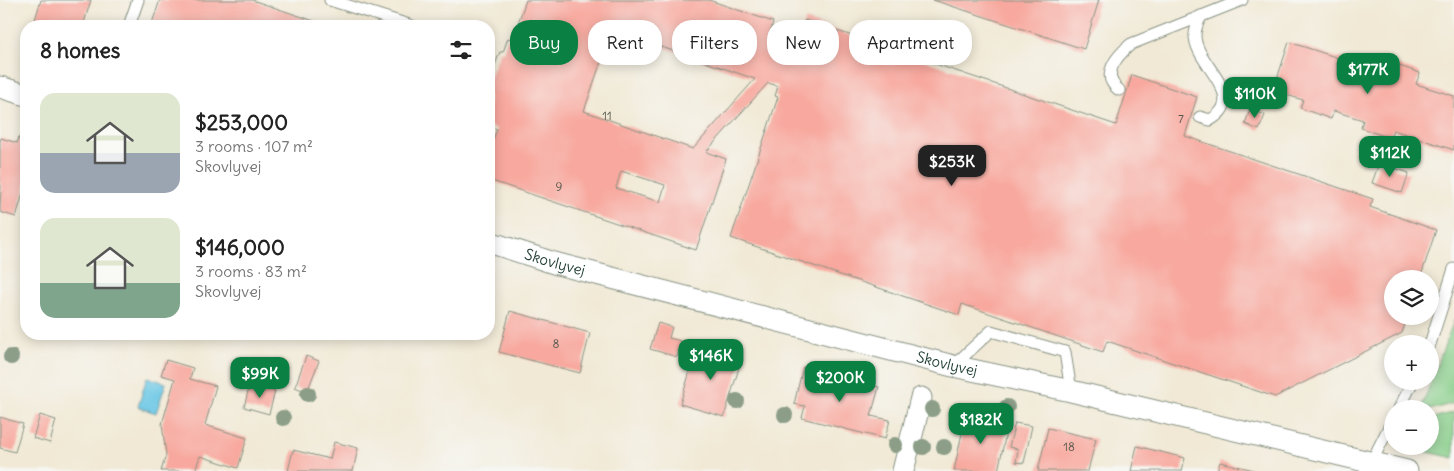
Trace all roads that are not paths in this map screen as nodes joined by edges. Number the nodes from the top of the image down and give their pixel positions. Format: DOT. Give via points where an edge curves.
graph roads {
  1 [pos="138,0"];
  2 [pos="330,0"];
  3 [pos="1242,0"];
  4 [pos="1201,16"];
  5 [pos="132,20"];
  6 [pos="393,20"];
  7 [pos="0,87"];
  8 [pos="1118,90"];
  9 [pos="20,93"];
  10 [pos="1200,117"];
  11 [pos="495,244"];
  12 [pos="1454,269"];
  13 [pos="1433,335"];
  14 [pos="954,366"];
  15 [pos="1071,391"];
  16 [pos="921,398"];
  17 [pos="1384,437"];
  18 [pos="1371,463"];
  19 [pos="903,471"];
  20 [pos="1407,471"];
  1 -- 5 [label="lane"];
  2 -- 6 [label="lane"];
  3 -- 4 [label="lane"];
  4 -- 8 [label="lane" via="1130,44 1111,68 1110,79"];
  4 -- 10 [label="lane" via="1194,36 1198,52 1222,86 1225,99 1218,116 1210,120"];
  7 -- 9 [label="street"];
  11 -- 14 [label="street, Skovlyvej" via="554,263"];
  12 -- 13 [label="lane"];
  14 -- 15 [label="street, Skovlyvej"];
  14 -- 15 [label="lane" via="991,331 1065,352"];
  15 -- 18 [label="street, Skovlyvej"];
  16 -- 19 [label="street"];
  17 -- 18 [label="lane"];
  18 -- 20 [label="street, Skovlyvej"];
}
